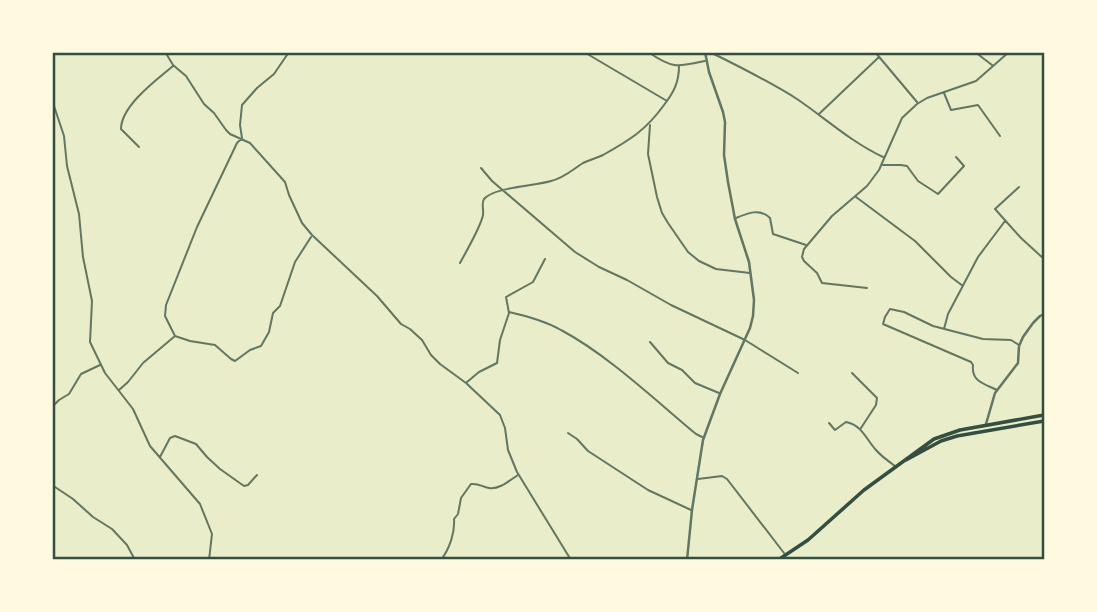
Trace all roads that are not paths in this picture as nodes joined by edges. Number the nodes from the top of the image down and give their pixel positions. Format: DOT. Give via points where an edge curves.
graph roads {
  1 [pos="168,52"];
  2 [pos="289,52"];
  3 [pos="584,52"];
  4 [pos="648,52"];
  5 [pos="705,52"];
  6 [pos="710,52"];
  7 [pos="875,52"];
  8 [pos="975,52"];
  9 [pos="1009,52"];
  10 [pos="879,57"];
  11 [pos="706,61"];
  12 [pos="173,65"];
  13 [pos="679,66"];
  14 [pos="993,66"];
  15 [pos="944,92"];
  16 [pos="52,100"];
  17 [pos="667,101"];
  18 [pos="918,103"];
  19 [pos="819,115"];
  20 [pos="651,122"];
  21 [pos="1000,136"];
  22 [pos="242,138"];
  23 [pos="139,147"];
  24 [pos="956,157"];
  25 [pos="884,158"];
  26 [pos="882,165"];
  27 [pos="481,168"];
  28 [pos="1019,187"];
  29 [pos="503,191"];
  30 [pos="855,197"];
  31 [pos="735,218"];
  32 [pos="1005,221"];
  33 [pos="312,235"];
  34 [pos="807,245"];
  35 [pos="545,259"];
  36 [pos="1045,259"];
  37 [pos="460,262"];
  38 [pos="751,273"];
  39 [pos="963,286"];
  40 [pos="867,288"];
  41 [pos="509,312"];
  42 [pos="1045,314"];
  43 [pos="944,329"];
  44 [pos="175,335"];
  45 [pos="745,341"];
  46 [pos="650,342"];
  47 [pos="1019,346"];
  48 [pos="101,364"];
  49 [pos="798,373"];
  50 [pos="852,373"];
  51 [pos="466,383"];
  52 [pos="997,390"];
  53 [pos="118,391"];
  54 [pos="720,394"];
  55 [pos="52,407"];
  56 [pos="1045,415"];
  57 [pos="1045,421"];
  58 [pos="830,423"];
  59 [pos="985,425"];
  60 [pos="860,429"];
  61 [pos="568,433"];
  62 [pos="703,437"];
  63 [pos="159,458"];
  64 [pos="895,467"];
  65 [pos="257,475"];
  66 [pos="519,475"];
  67 [pos="697,479"];
  68 [pos="52,485"];
  69 [pos="692,510"];
  70 [pos="785,554"];
  71 [pos="135,559"];
  72 [pos="209,559"];
  73 [pos="442,559"];
  74 [pos="571,559"];
  75 [pos="687,559"];
  76 [pos="778,559"];
  1 -- 12 [label="street"];
  2 -- 22 [label="street" via="242,105"];
  3 -- 17 [label="street"];
  4 -- 13 [label="street" via="663,63"];
  5 -- 11 [label="street"];
  6 -- 19 [label="street" via="771,83"];
  7 -- 10 [label="street"];
  8 -- 14 [label="street"];
  9 -- 14 [label="street"];
  10 -- 18 [label="street"];
  10 -- 19 [label="street"];
  11 -- 13 [label="street"];
  11 -- 31 [label="street" via="725,122 724,155"];
  12 -- 22 [label="street" via="226,130"];
  12 -- 23 [label="street" via="122,118 121,129"];
  13 -- 17 [label="street" via="679,79"];
  14 -- 15 [label="street" via="976,82"];
  15 -- 18 [label="street"];
  15 -- 21 [label="street" via="951,110 978,104"];
  16 -- 48 [label="street" via="79,214 92,301 90,342"];
  17 -- 20 [label="street"];
  18 -- 25 [label="street" via="902,118"];
  19 -- 25 [label="street"];
  20 -- 29 [label="street" via="629,140 565,176"];
  20 -- 38 [label="street" via="648,154 657,198 668,223 699,261 716,269"];
  22 -- 33 [label="street" via="285,182"];
  22 -- 44 [label="street" via="197,227 166,305 165,316"];
  24 -- 26 [label="street" via="964,166 938,194 918,181 907,166"];
  25 -- 26 [label="street"];
  26 -- 30 [label="street"];
  27 -- 29 [label="street"];
  28 -- 32 [label="street" via="995,209"];
  29 -- 37 [label="street" via="482,201 482,219"];
  29 -- 45 [label="street" via="599,267"];
  30 -- 34 [label="street"];
  30 -- 39 [label="street" via="915,241"];
  31 -- 34 [label="street" via="762,212 771,219 773,234"];
  31 -- 38 [label="street"];
  32 -- 36 [label="street"];
  32 -- 39 [label="street"];
  33 -- 44 [label="street" via="295,262 259,348 233,360 215,345"];
  33 -- 51 [label="street" via="422,340 440,365"];
  34 -- 40 [label="street" via="802,257 822,283"];
  35 -- 41 [label="street" via="534,281 506,296"];
  38 -- 45 [label="street" via="753,316"];
  39 -- 43 [label="street"];
  41 -- 51 [label="street" via="497,363"];
  41 -- 62 [label="street" via="562,330"];
  42 -- 47 [label="street" via="1029,327"];
  43 -- 47 [label="street" via="983,339 1011,340"];
  43 -- 52 [label="street" via="891,309 883,324 972,363 975,378"];
  44 -- 53 [label="street"];
  45 -- 49 [label="street"];
  45 -- 54 [label="street"];
  46 -- 54 [label="street" via="668,363"];
  47 -- 52 [label="street" via="1018,363"];
  48 -- 53 [label="street"];
  48 -- 55 [label="street" via="81,374 69,394"];
  50 -- 60 [label="street" via="877,398"];
  51 -- 66 [label="street" via="500,415"];
  52 -- 59 [label="street"];
  53 -- 63 [label="street"];
  54 -- 62 [label="street"];
  56 -- 59 [label="main road"];
  57 -- 64 [label="main road" via="957,436"];
  58 -- 60 [label="street" via="835,430 849,422"];
  59 -- 64 [label="main road" via="940,436"];
  60 -- 64 [label="street"];
  61 -- 69 [label="street" via="648,490"];
  62 -- 67 [label="street"];
  63 -- 65 [label="street" via="174,436 196,444 244,486"];
  63 -- 72 [label="street" via="200,504 212,534"];
  64 -- 70 [label="main road"];
  66 -- 73 [label="street" via="494,488 471,484 461,498"];
  66 -- 74 [label="street"];
  67 -- 69 [label="street"];
  67 -- 70 [label="street" via="727,479"];
  68 -- 71 [label="street" via="112,529"];
  69 -- 75 [label="street"];
  70 -- 76 [label="main road"];
}
